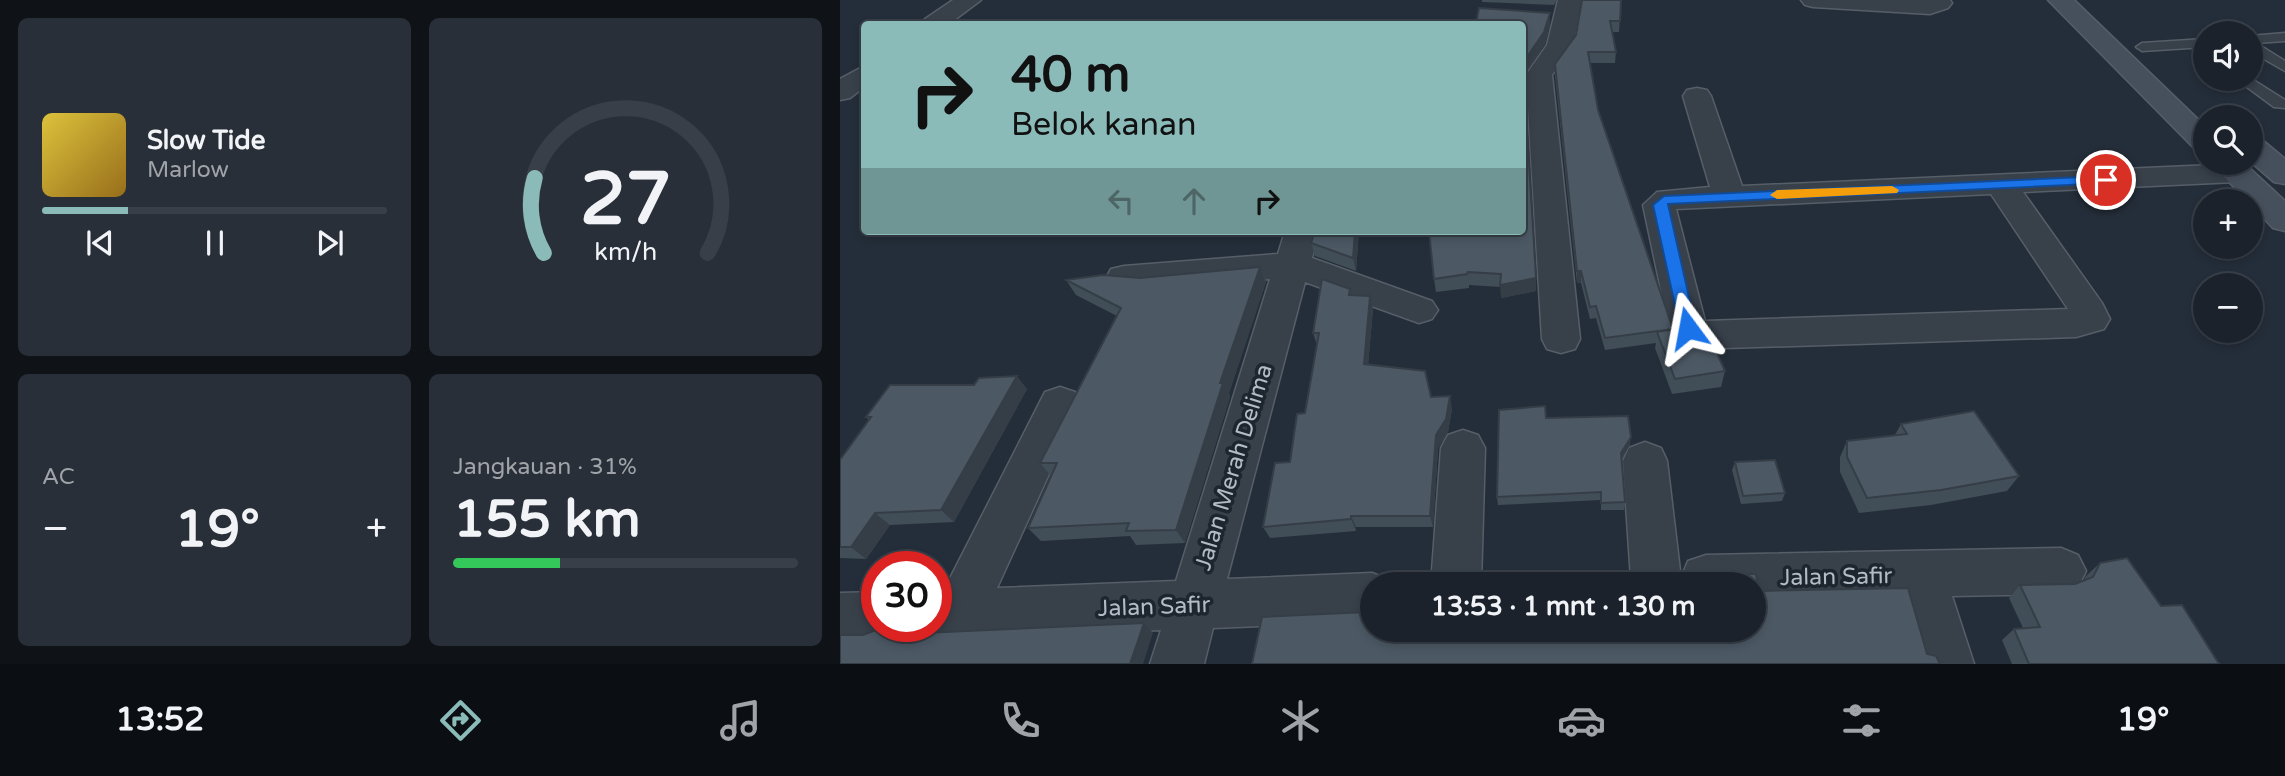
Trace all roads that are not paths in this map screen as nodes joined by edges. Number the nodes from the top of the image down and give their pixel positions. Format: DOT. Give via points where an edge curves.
graph roads {
  1 [pos="969,0"];
  2 [pos="1813,0"];
  3 [pos="1938,0"];
  4 [pos="2060,0"];
  5 [pos="2091,0"];
  6 [pos="1559,10"];
  7 [pos="938,21"];
  8 [pos="2285,37"];
  9 [pos="2263,39"];
  10 [pos="2193,43"];
  11 [pos="2141,47"];
  12 [pos="2263,53"];
  13 [pos="2285,67"];
  14 [pos="1531,75"];
  15 [pos="861,76"];
  16 [pos="2180,82"];
  17 [pos="2260,91"];
  18 [pos="840,92"];
  19 [pos="1697,96"];
  20 [pos="2285,104"];
  21 [pos="2193,108"];
  22 [pos="2172,109"];
  23 [pos="2193,130"];
  24 [pos="1535,145"];
  25 [pos="2193,165"];
  26 [pos="2263,168"];
  27 [pos="2250,175"];
  28 [pos="2285,175"];
  29 [pos="2002,186"];
  30 [pos="1730,196"];
  31 [pos="2285,220"];
  32 [pos="1538,226"];
  33 [pos="1298,248"];
  34 [pos="1124,278"];
  35 [pos="1419,310"];
  36 [pos="1560,339"];
  37 [pos="1060,404"];
  38 [pos="1463,448"];
  39 [pos="1645,461"];
  40 [pos="2061,571"];
  41 [pos="1457,572"];
  42 [pos="1919,572"];
  43 [pos="1360,597"];
  44 [pos="1192,604"];
  45 [pos="952,606"];
  46 [pos="952,614"];
  47 [pos="861,617"];
  48 [pos="840,618"];
  49 [pos="1177,664"];
  50 [pos="1947,664"];
  1 -- 7 [label="street"];
  2 -- 3 [label="street" via="1930,7 1940,3"];
  4 -- 22 [label="main road"];
  5 -- 11 [label="main road"];
  6 -- 14 [label="street" via="1560,45"];
  8 -- 9 [label="lane"];
  10 -- 11 [label="lane"];
  11 -- 16 [label="main road"];
  12 -- 13 [label="lane"];
  14 -- 24 [label="street"];
  15 -- 18 [label="street"];
  17 -- 20 [label="lane"];
  19 -- 30 [label="street"];
  21 -- 22 [label="main road"];
  22 -- 23 [label="main road"];
  24 -- 32 [label="street"];
  25 -- 29 [label="street"];
  26 -- 28 [label="main road"];
  27 -- 31 [label="main road"];
  29 -- 30 [label="street"];
  29 -- 30 [label="street" via="2091,319 1695,335 1688,328 1659,205 1668,200"];
  32 -- 36 [label="street"];
  33 -- 34 [label="street"];
  33 -- 35 [label="street"];
  33 -- 44 [label="street, Jalan Merah Delima"];
  37 -- 45 [label="street"];
  38 -- 41 [label="street"];
  39 -- 42 [label="street, Jalan Safir" via="1632,581"];
  40 -- 42 [label="street, Jalan Safir"];
  42 -- 50 [label="street"];
  43 -- 44 [label="street, Jalan Safir"];
  44 -- 46 [label="street, Jalan Safir"];
  44 -- 49 [label="street, Jalan Merah Delima"];
  47 -- 48 [label="street"];
}
